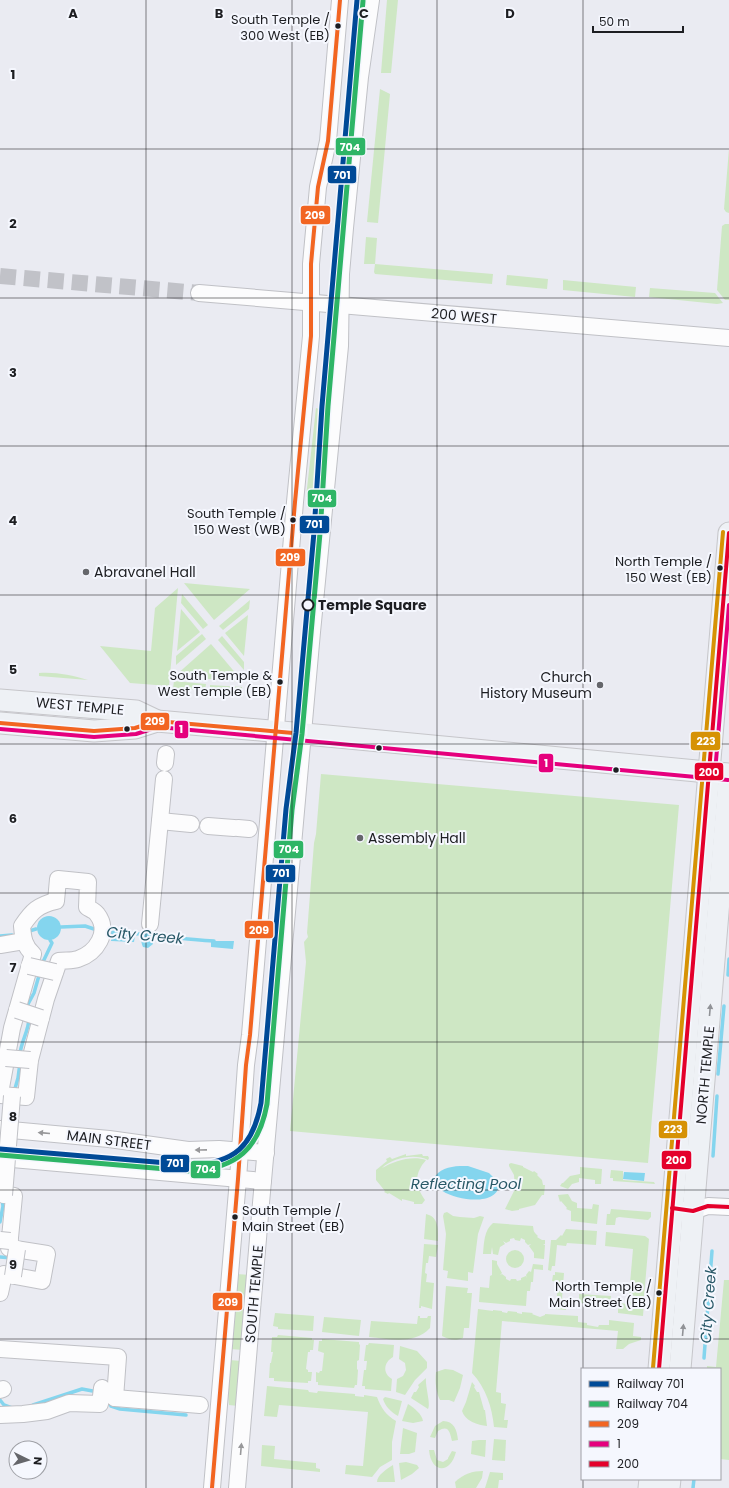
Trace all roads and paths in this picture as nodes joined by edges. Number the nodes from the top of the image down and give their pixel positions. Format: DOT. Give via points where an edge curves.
graph roads {
  1 [pos="340,0"];
  2 [pos="371,0"];
  3 [pos="199,293"];
  4 [pos="311,303"];
  5 [pos="341,306"];
  6 [pos="729,338"];
  7 [pos="729,533"];
  8 [pos="0,700"];
  9 [pos="157,721"];
  10 [pos="0,723"];
  11 [pos="275,731"];
  12 [pos="304,734"];
  13 [pos="719,773"];
  14 [pos="164,779"];
  15 [pos="729,780"];
  16 [pos="160,822"];
  17 [pos="240,828"];
  18 [pos="150,924"];
  19 [pos="24,941"];
  20 [pos="0,945"];
  21 [pos="33,963"];
  22 [pos="53,969"];
  23 [pos="17,1010"];
  24 [pos="41,1018"];
  25 [pos="6,1058"];
  26 [pos="30,1060"];
  27 [pos="8,1096"];
  28 [pos="0,1128"];
  29 [pos="240,1151"];
  30 [pos="266,1153"];
  31 [pos="0,1158"];
  32 [pos="238,1179"];
  33 [pos="263,1181"];
  34 [pos="4,1195"];
  35 [pos="688,1203"];
  36 [pos="729,1207"];
  37 [pos="9,1243"];
  38 [pos="3,1281"];
  39 [pos="0,1349"];
  40 [pos="659,1368"];
  41 [pos="680,1368"];
  42 [pos="102,1388"];
  43 [pos="108,1401"];
  44 [pos="200,1405"];
  45 [pos="0,1415"];
  46 [pos="212,1488"];
  47 [pos="237,1488"];
  1 -- 4 [label="street, SOUTH TEMPLE" via="328,141 316,206 310,272"];
  2 -- 5 [label="street, SOUTH TEMPLE" via="359,85 341,274"];
  3 -- 4 [label="street, 200 WEST"];
  4 -- 5 [label="street, 200 WEST"];
  4 -- 11 [label="street, SOUTH TEMPLE" via="311,336"];
  5 -- 6 [label="street, 200 WEST"];
  5 -- 12 [label="street, SOUTH TEMPLE" via="340,346"];
  7 -- 13 [label="main road, NORTH TEMPLE"];
  8 -- 9 [label="main road, WEST TEMPLE" via="136,711"];
  9 -- 10 [label="main road, WEST TEMPLE" via="135,728 94,731"];
  9 -- 11 [label="main road, WEST TEMPLE"];
  11 -- 12 [label="main road, WEST TEMPLE"];
  11 -- 29 [label="street, SOUTH TEMPLE"];
  12 -- 13 [label="main road, WEST TEMPLE"];
  12 -- 30 [label="street, SOUTH TEMPLE"];
  13 -- 35 [label="main road, NORTH TEMPLE"];
  14 -- 16 [label="street"];
  35 -- 15 [label="main road, NORTH TEMPLE, one-way"];
  16 -- 17 [label="street"];
  16 -- 18 [label="street"];
  19 -- 20 [label="street"];
  19 -- 21 [label="street" via="33,954"];
  19 -- 22 [label="street" via="22,926 28,917 44,904 56,902 58,879 88,882 87,907 97,914 101,923 102,936 99,944 78,959 59,961"];
  21 -- 22 [label="street, bridge"];
  21 -- 23 [label="street"];
  21 -- 27 [label="street" via="12,1048"];
  22 -- 24 [label="street"];
  22 -- 27 [label="street" via="35,1023 28,1057"];
  23 -- 24 [label="street, bridge"];
  23 -- 25 [label="street"];
  24 -- 26 [label="street"];
  25 -- 26 [label="street, bridge"];
  25 -- 27 [label="street"];
  26 -- 27 [label="street" via="26,1097"];
  27 -- 34 [label="street, bridge"];
  29 -- 28 [label="street, MAIN STREET, one-way" via="188,1150"];
  29 -- 30 [label="street, MAIN STREET"];
  29 -- 32 [label="street, SOUTH TEMPLE"];
  30 -- 33 [label="street, SOUTH TEMPLE"];
  31 -- 32 [label="street, MAIN STREET"];
  32 -- 33 [label="street, MAIN STREET"];
  32 -- 46 [label="street, SOUTH TEMPLE"];
  47 -- 33 [label="street, SOUTH TEMPLE, one-way"];
  34 -- 37 [label="street" via="14,1196"];
  34 -- 38 [label="street" via="5,1253 41,1259 38,1276 9,1270"];
  35 -- 36 [label="street"];
  35 -- 40 [label="main road, NORTH TEMPLE"];
  41 -- 35 [label="main road, NORTH TEMPLE, one-way"];
  37 -- 38 [label="street, bridge"];
  37 -- 38 [label="street" via="47,1254 42,1280"];
  39 -- 43 [label="street" via="118,1356"];
  42 -- 43 [label="street"];
  43 -- 44 [label="street"];
  43 -- 45 [label="street" via="69,1403 47,1411"];
}
